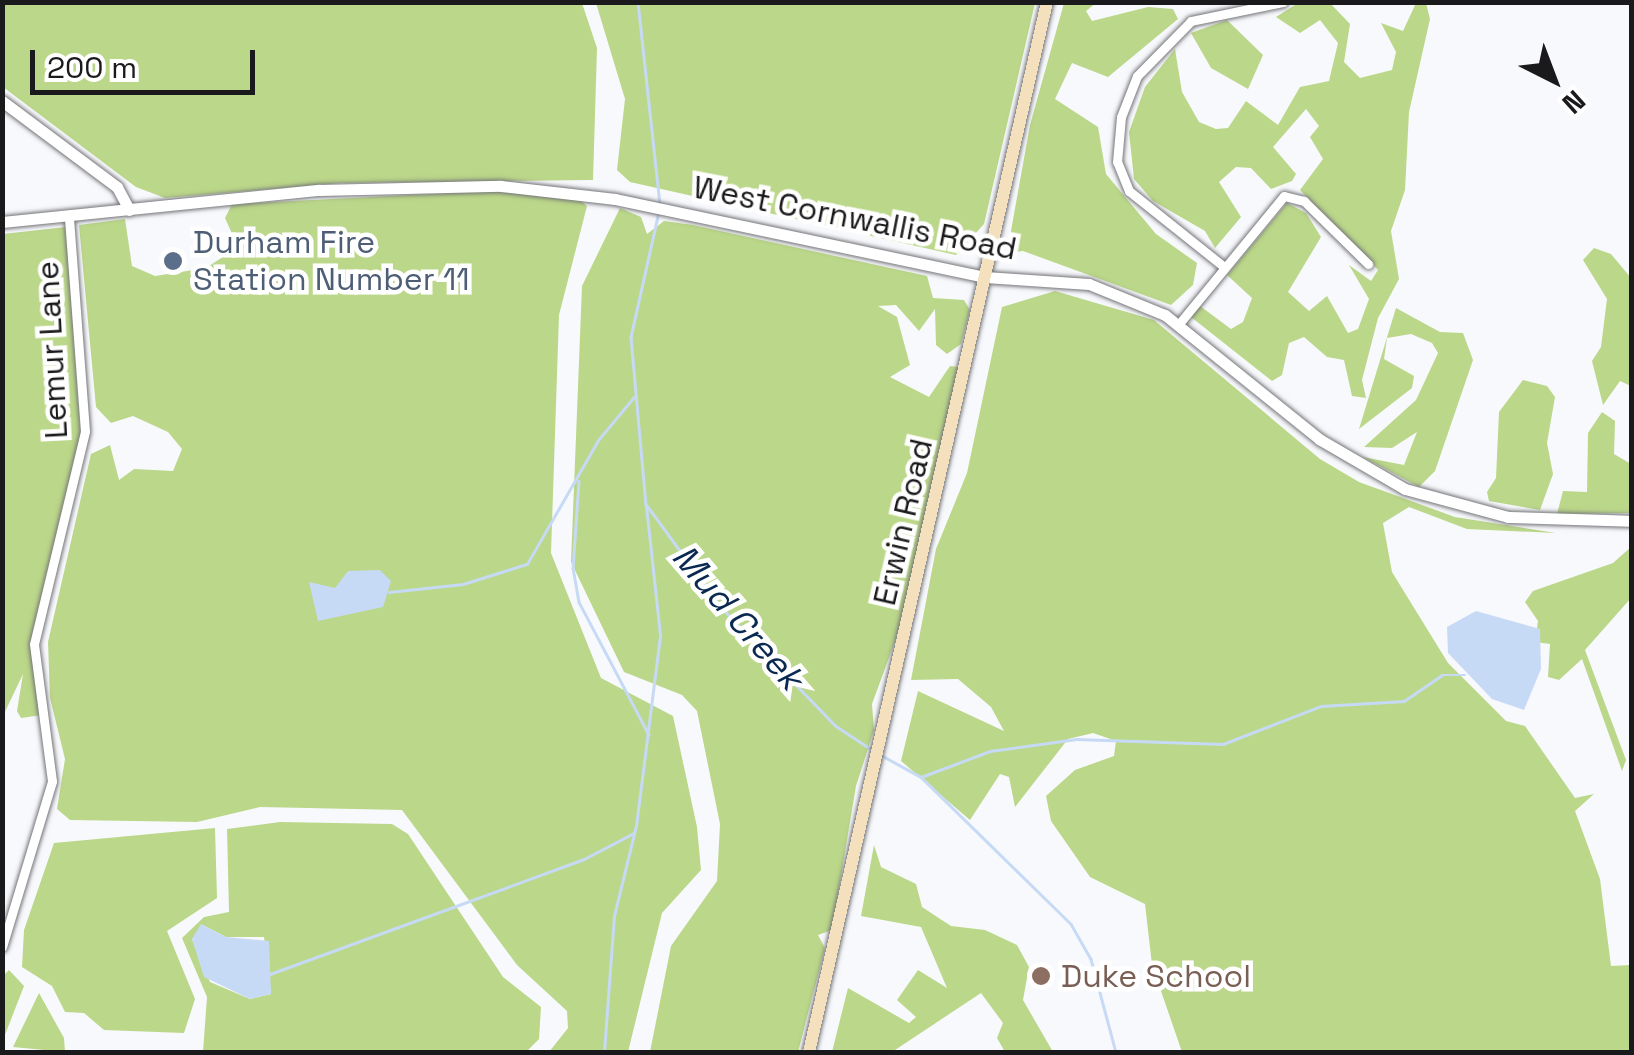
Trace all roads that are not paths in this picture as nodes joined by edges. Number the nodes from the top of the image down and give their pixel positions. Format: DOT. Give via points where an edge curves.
graph roads {
  1 [pos="1048,2"];
  2 [pos="1283,2"];
  3 [pos="2,101"];
  4 [pos="108,183"];
  5 [pos="130,210"];
  6 [pos="114,212"];
  7 [pos="69,216"];
  8 [pos="2,222"];
  9 [pos="1368,264"];
  10 [pos="1223,266"];
  11 [pos="985,277"];
  12 [pos="1178,325"];
  13 [pos="1632,521"];
  14 [pos="2,947"];
  15 [pos="810,1052"];
  1 -- 11 [label="main road, Erwin Road"];
  2 -- 10 [label="street" via="1192,21 1137,76 1122,117 1117,162 1129,191"];
  3 -- 4 [label="street"];
  4 -- 5 [label="street"];
  4 -- 6 [label="street"];
  5 -- 6 [label="street, West Cornwallis Road"];
  5 -- 11 [label="street, West Cornwallis Road" via="433,184 524,187 651,206"];
  6 -- 7 [label="street, West Cornwallis Road"];
  7 -- 8 [label="street, West Cornwallis Road"];
  7 -- 14 [label="street, Lemur Lane" via="85,431 34,644 52,782"];
  9 -- 10 [label="street" via="1304,201 1284,196"];
  10 -- 12 [label="street"];
  11 -- 12 [label="street, West Cornwallis Road" via="1105,287"];
  11 -- 15 [label="main road, Erwin Road"];
  12 -- 13 [label="street, West Cornwallis Road" via="1332,448 1405,489 1508,518"];
}
